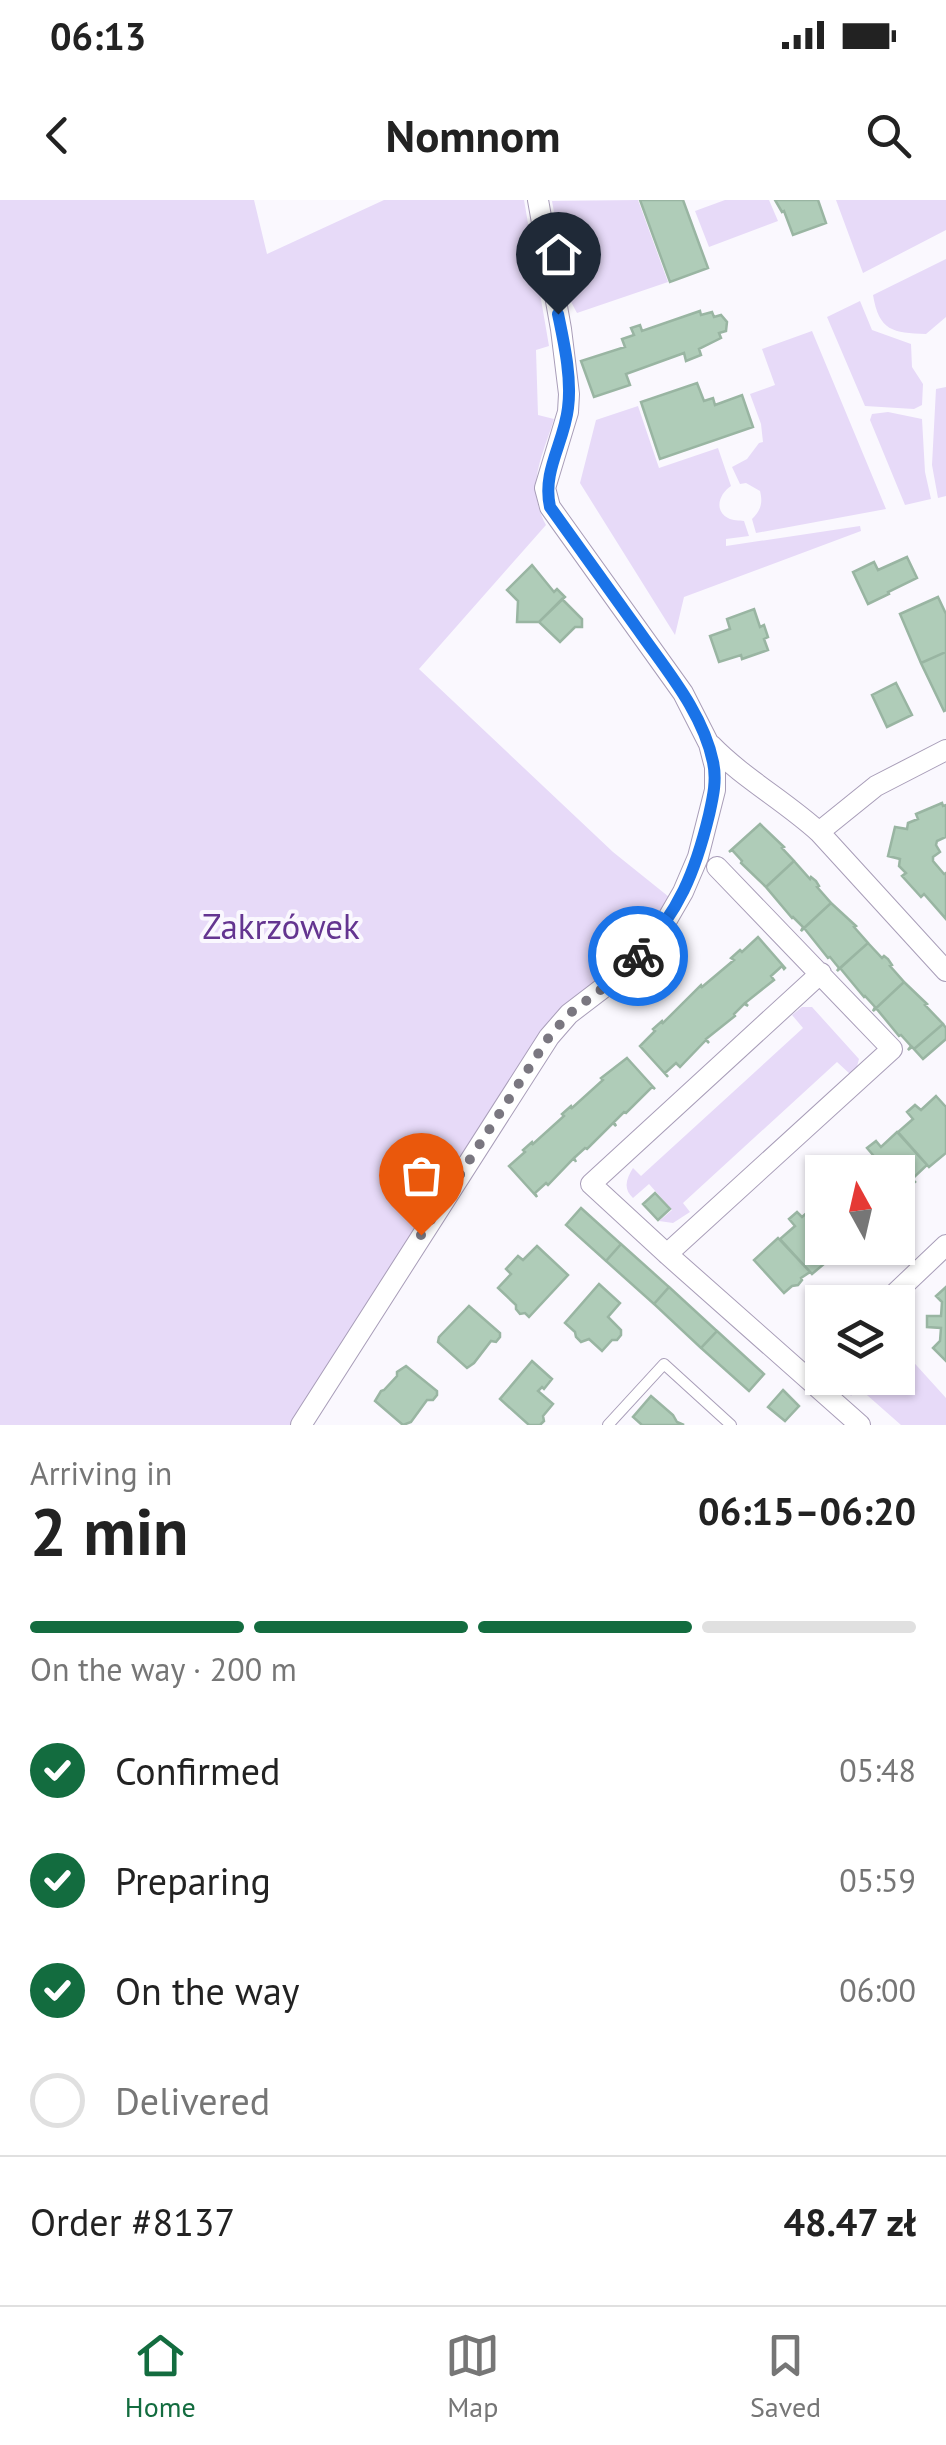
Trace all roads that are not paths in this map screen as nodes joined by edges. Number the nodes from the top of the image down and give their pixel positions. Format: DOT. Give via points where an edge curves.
graph roads {
  1 [pos="538,200"];
  2 [pos="709,744"];
  3 [pos="946,750"];
  4 [pos="819,832"];
  5 [pos="718,866"];
  6 [pos="946,970"];
  7 [pos="822,973"];
  8 [pos="946,1245"];
  9 [pos="667,1254"];
  10 [pos="904,1285"];
  11 [pos="805,1362"];
  12 [pos="836,1395"];
  13 [pos="301,1425"];
  14 [pos="608,1425"];
  15 [pos="731,1425"];
  16 [pos="860,1425"];
  1 -- 2 [label="street" via="569,394 546,488 550,507 683,693"];
  2 -- 4 [label="street"];
  2 -- 13 [label="street" via="714,790 698,856 662,930 549,1037"];
  3 -- 4 [label="street" via="876,786"];
  4 -- 6 [label="street"];
  5 -- 7 [label="street"];
  7 -- 9 [label="street" via="892,1049"];
  7 -- 9 [label="street" via="591,1184"];
  8 -- 10 [label="street"];
  9 -- 11 [label="street"];
  12 -- 16 [label="street"];
  14 -- 15 [label="lane" via="664,1364"];
}
